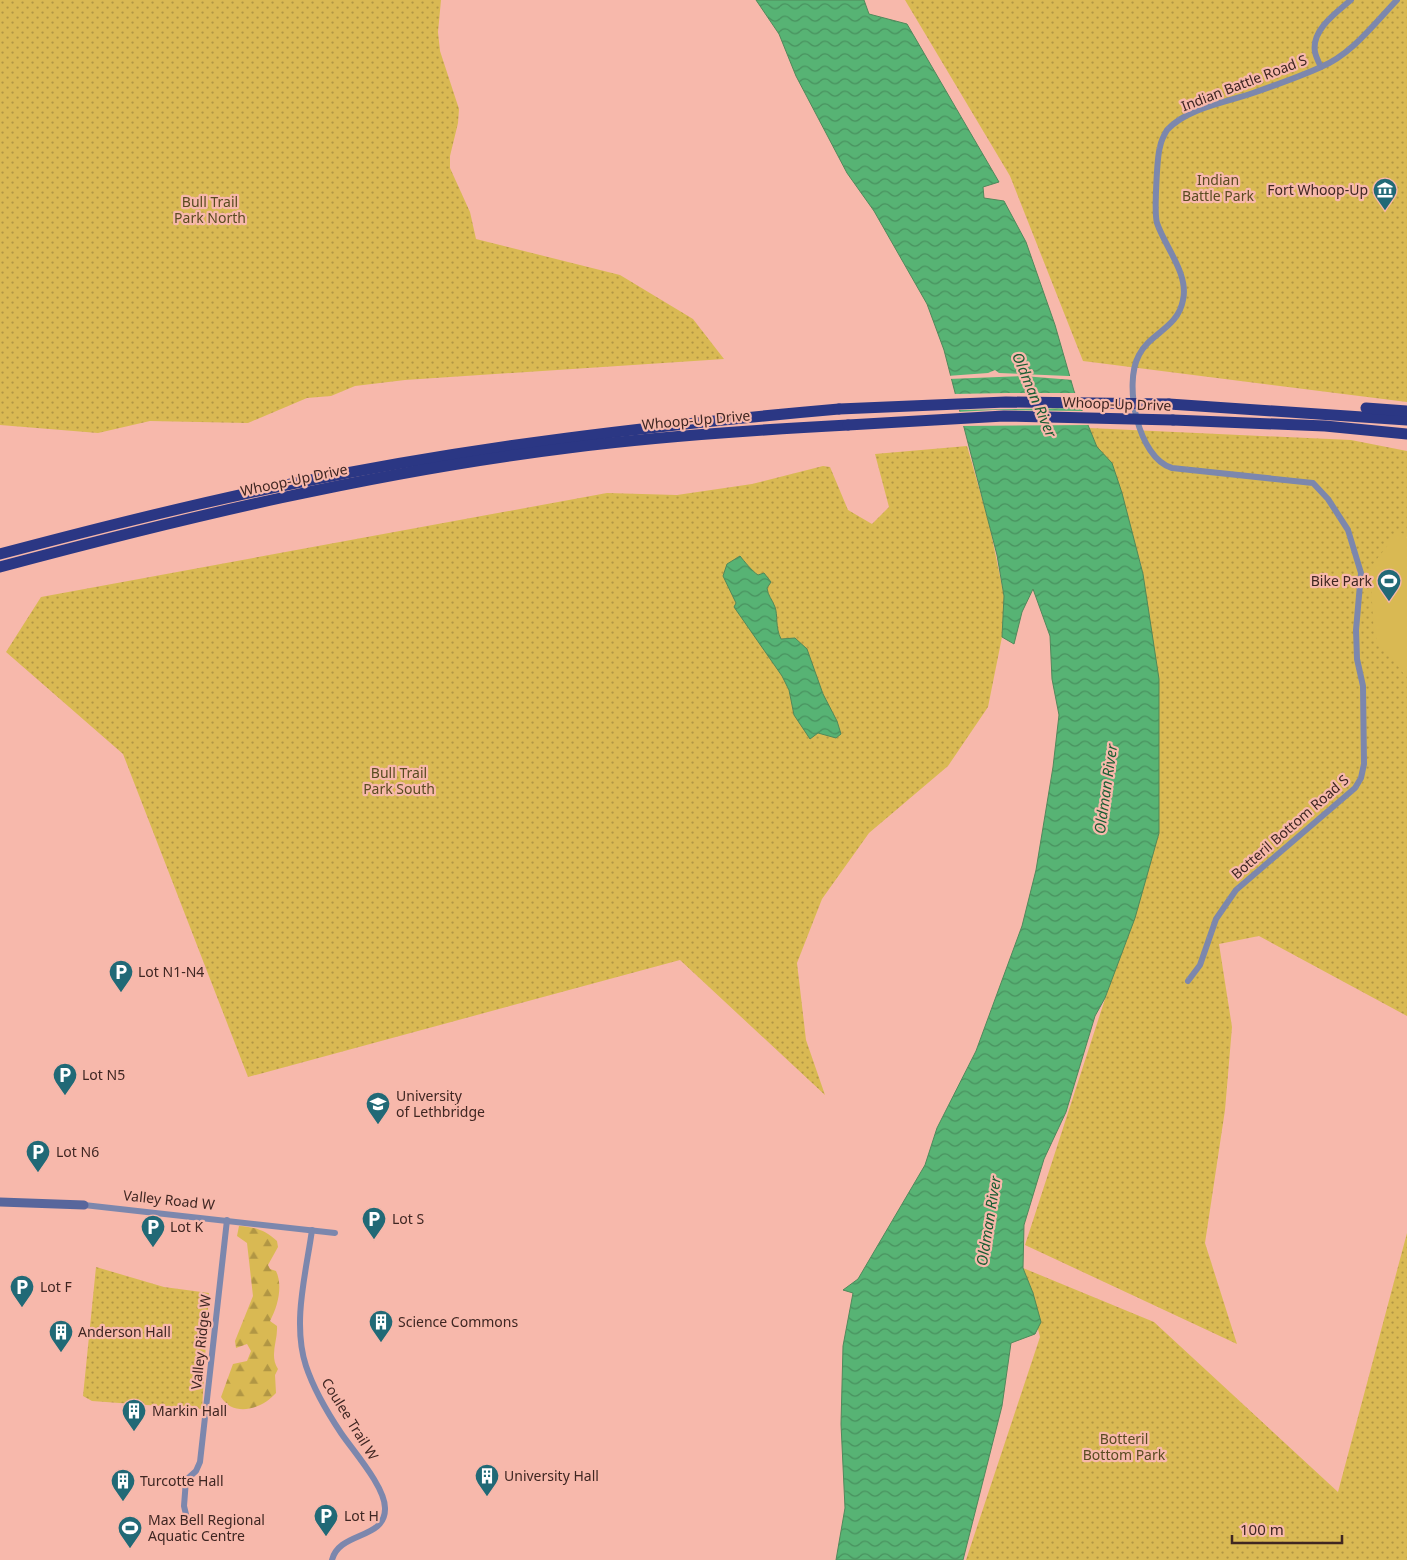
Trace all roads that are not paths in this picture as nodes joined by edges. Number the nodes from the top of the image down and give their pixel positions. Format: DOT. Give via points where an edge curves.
graph roads {
  1 [pos="1351,0"];
  2 [pos="1396,0"];
  3 [pos="1321,67"];
  4 [pos="1170,404"];
  5 [pos="1407,411"];
  6 [pos="1407,420"];
  7 [pos="1407,434"];
  8 [pos="1313,483"];
  9 [pos="0,554"];
  10 [pos="0,567"];
  11 [pos="1188,981"];
  12 [pos="2,1203"];
  13 [pos="84,1205"];
  14 [pos="227,1220"];
  15 [pos="312,1230"];
  16 [pos="336,1233"];
  17 [pos="188,1523"];
  18 [pos="332,1560"];
  1 -- 3 [label="street, Indian Battle Road S" via="1322,29 1315,52"];
  2 -- 3 [label="street" via="1354,45"];
  3 -- 8 [label="street, Indian Battle Road S" via="1188,115 1164,135 1159,149 1156,221 1182,280 1183,301 1173,322 1140,352 1133,383 1141,429 1150,452 1164,466"];
  4 -- 5 [label="highway" via="1253,403"];
  4 -- 6 [label="highway, Whoop-Up Drive"];
  4 -- 9 [label="highway, Whoop-Up Drive, bridge" via="1006,402 840,409 567,437 376,468 145,516"];
  7 -- 10 [label="highway, Whoop-Up Drive, bridge" via="1325,426 1004,416 753,430 622,442 449,466 223,510"];
  8 -- 11 [label="street, Botteril Bottom Road S" via="1348,530 1360,562 1362,586 1356,630 1357,659 1364,686 1364,770 1356,788 1236,890 1216,919 1200,965"];
  12 -- 13 [label="street, Valley Road W"];
  13 -- 14 [label="street, Valley Road W"];
  14 -- 15 [label="street, Valley Road W"];
  14 -- 17 [label="street, Valley Ridge W" via="200,1462 186,1480 184,1506"];
  15 -- 16 [label="street, Valley Road W"];
  15 -- 18 [label="street, Coulee Trail W" via="300,1320 302,1352 319,1397 374,1481 386,1507 376,1529 344,1543 335,1550"];
}
